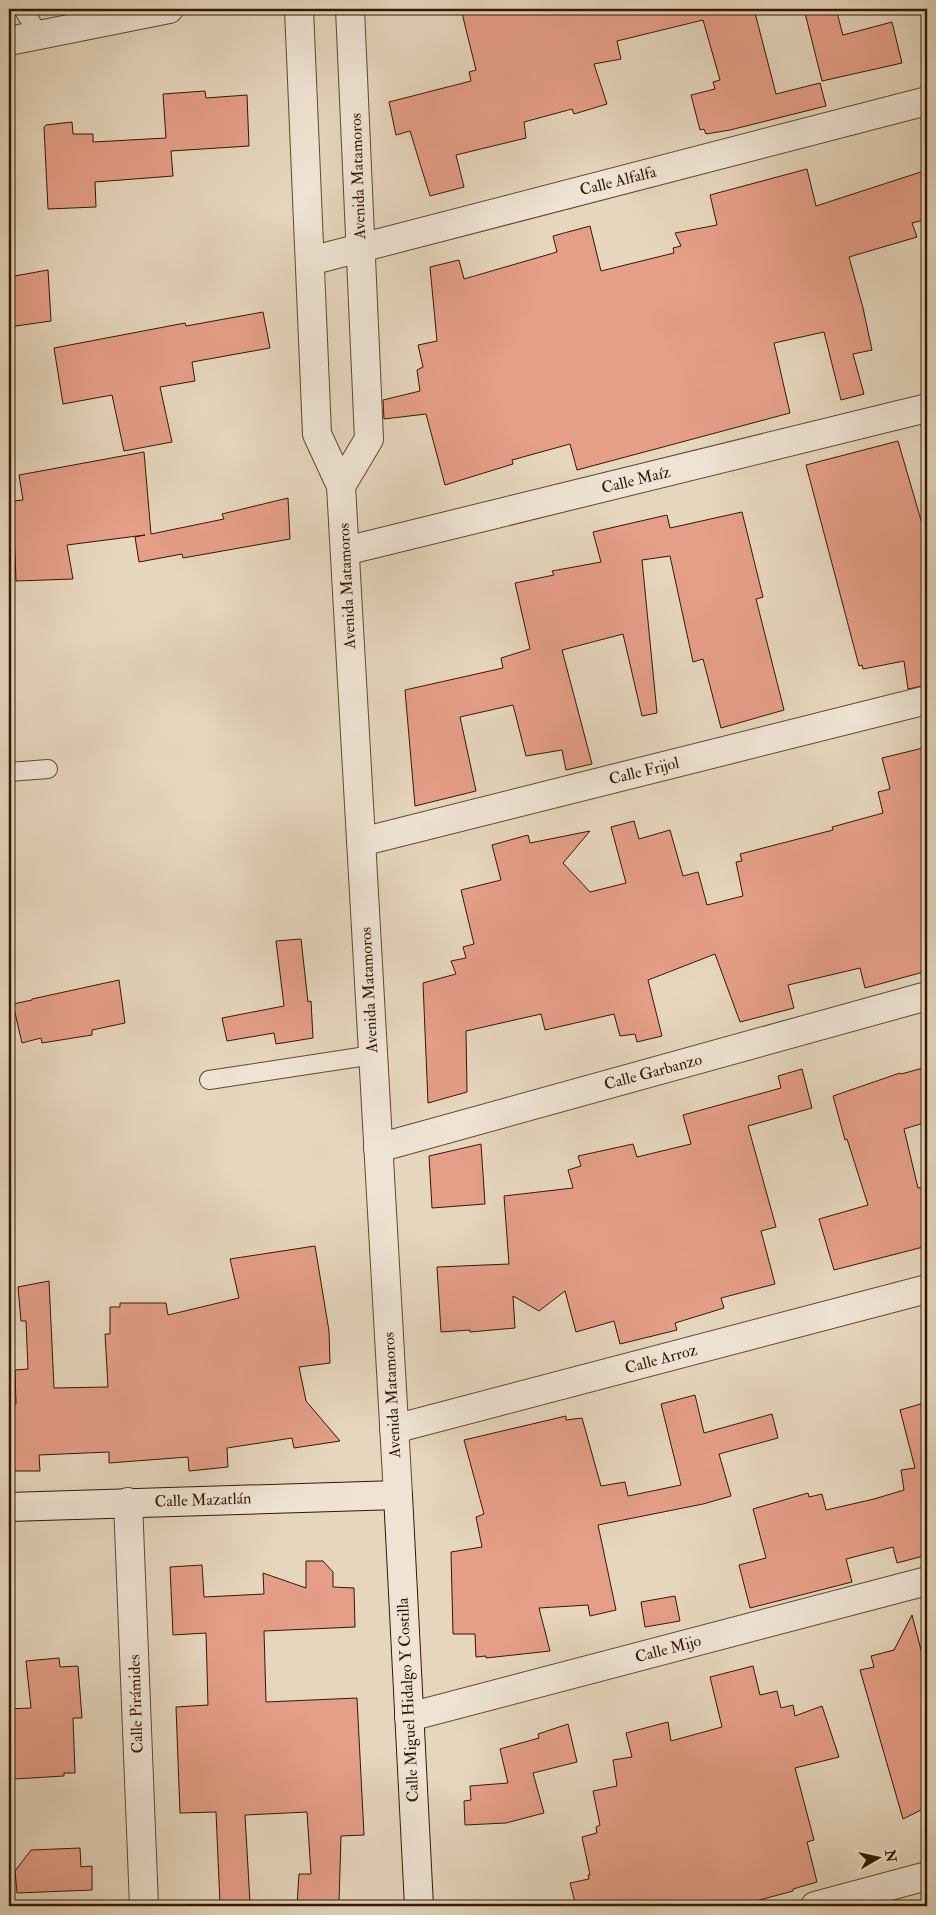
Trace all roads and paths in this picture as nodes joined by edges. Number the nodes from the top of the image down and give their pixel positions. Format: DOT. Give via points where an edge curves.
graph roads {
  1 [pos="23,9"];
  2 [pos="169,9"];
  3 [pos="299,9"];
  4 [pos="350,9"];
  5 [pos="39,35"];
  6 [pos="9,41"];
  7 [pos="927,101"];
  8 [pos="361,247"];
  9 [pos="310,261"];
  10 [pos="927,408"];
  11 [pos="341,486"];
  12 [pos="345,551"];
  13 [pos="927,700"];
  14 [pos="48,769"];
  15 [pos="9,772"];
  16 [pos="361,842"];
  17 [pos="927,996"];
  18 [pos="373,1055"];
  19 [pos="209,1080"];
  20 [pos="378,1148"];
  21 [pos="927,1289"];
  22 [pos="394,1429"];
  23 [pos="398,1494"];
  24 [pos="128,1502"];
  25 [pos="9,1506"];
  26 [pos="927,1581"];
  27 [pos="409,1717"];
  28 [pos="927,1876"];
  29 [pos="144,1906"];
  30 [pos="419,1906"];
  31 [pos="815,1906"];
  1 -- 5 [label="lane"];
  2 -- 5 [label="street"];
  3 -- 9 [label="street, Avenida Matamoros"];
  4 -- 8 [label="street, Avenida Matamoros"];
  5 -- 6 [label="street"];
  7 -- 8 [label="street, Calle Alfalfa"];
  8 -- 9 [label="street, Calle Alfalfa"];
  8 -- 11 [label="street, Avenida Matamoros" via="369,439"];
  9 -- 11 [label="street, Avenida Matamoros" via="317,434"];
  10 -- 12 [label="street, Calle Maíz"];
  11 -- 12 [label="street, Avenida Matamoros"];
  12 -- 16 [label="street, Avenida Matamoros"];
  13 -- 16 [label="street, Calle Frijol"];
  14 -- 15 [label="lane"];
  16 -- 18 [label="street, Avenida Matamoros"];
  17 -- 20 [label="street, Calle Garbanzo"];
  18 -- 19 [label="lane"];
  18 -- 20 [label="street, Avenida Matamoros"];
  20 -- 22 [label="street, Avenida Matamoros"];
  21 -- 22 [label="street, Calle Arroz"];
  22 -- 23 [label="street, Avenida Matamoros"];
  23 -- 24 [label="street, Calle Mazatlán"];
  23 -- 27 [label="street, Calle Miguel Hidalgo Y Costilla"];
  24 -- 25 [label="street, Calle Mazatlán"];
  24 -- 29 [label="street, Calle Pirámides"];
  26 -- 27 [label="street, Calle Mijo"];
  27 -- 30 [label="street, Calle Miguel Hidalgo Y Costilla"];
  28 -- 31 [label="street"];
}
